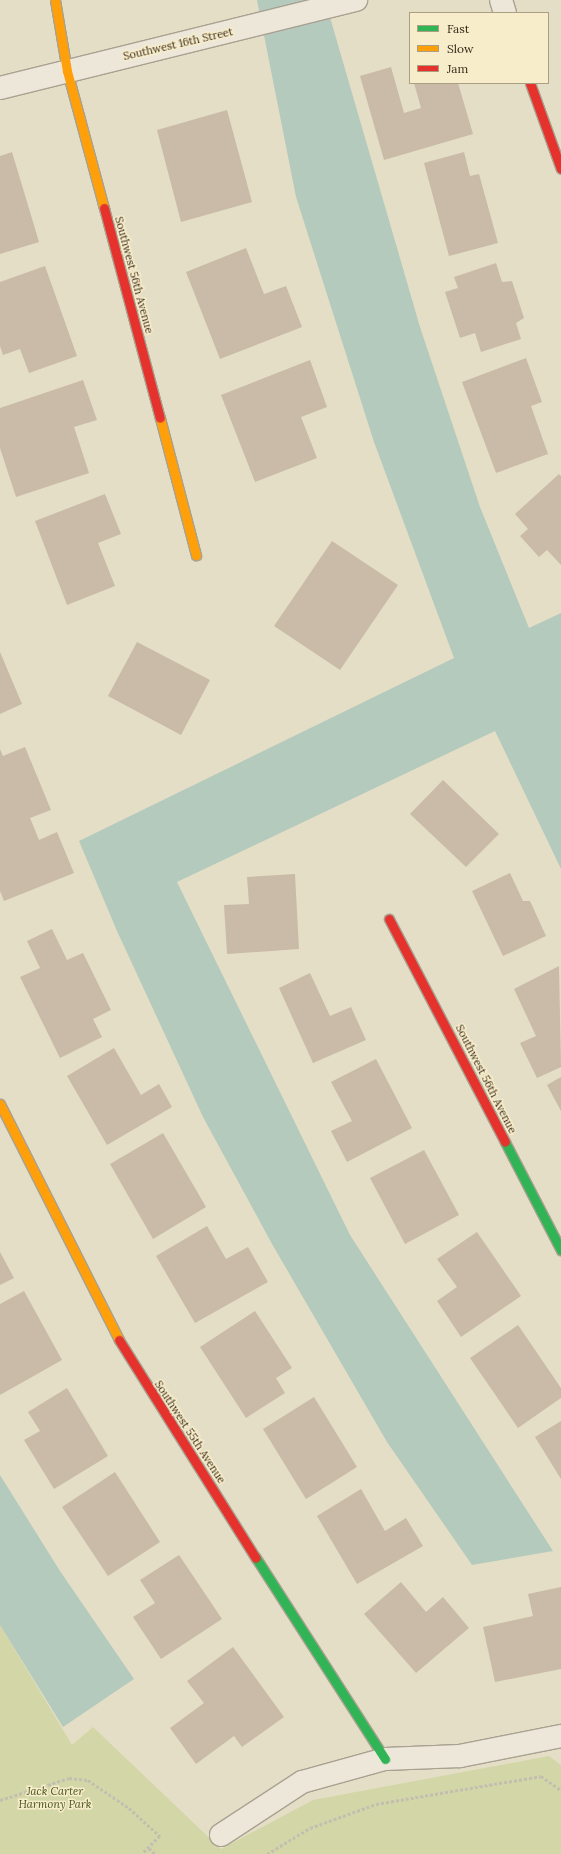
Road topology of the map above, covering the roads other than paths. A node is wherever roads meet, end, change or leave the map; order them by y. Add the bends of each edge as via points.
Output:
1 (55, 0) edge
2 (501, 0) edge
3 (348, 3) edge
4 (505, 12) edge
5 (66, 71) junction
6 (530, 84) edge
7 (0, 88) edge
8 (561, 169) edge
9 (196, 555) dead end
10 (389, 919) dead end
11 (0, 1104) edge
12 (561, 1250) edge
13 (561, 1736) edge
14 (385, 1759) junction
15 (221, 1835) dead end

1 - 5 street, Southwest 56th Avenue
2 - 4 street
3 - 5 street, Southwest 16th Street
5 - 7 street, Southwest 16th Street
5 - 9 street, Southwest 56th Avenue
6 - 8 street
10 - 12 street, Southwest 56th Avenue
11 - 14 street, Southwest 55th Avenue via 127,1356
13 - 14 street via 460,1756
14 - 15 street via 302,1782

